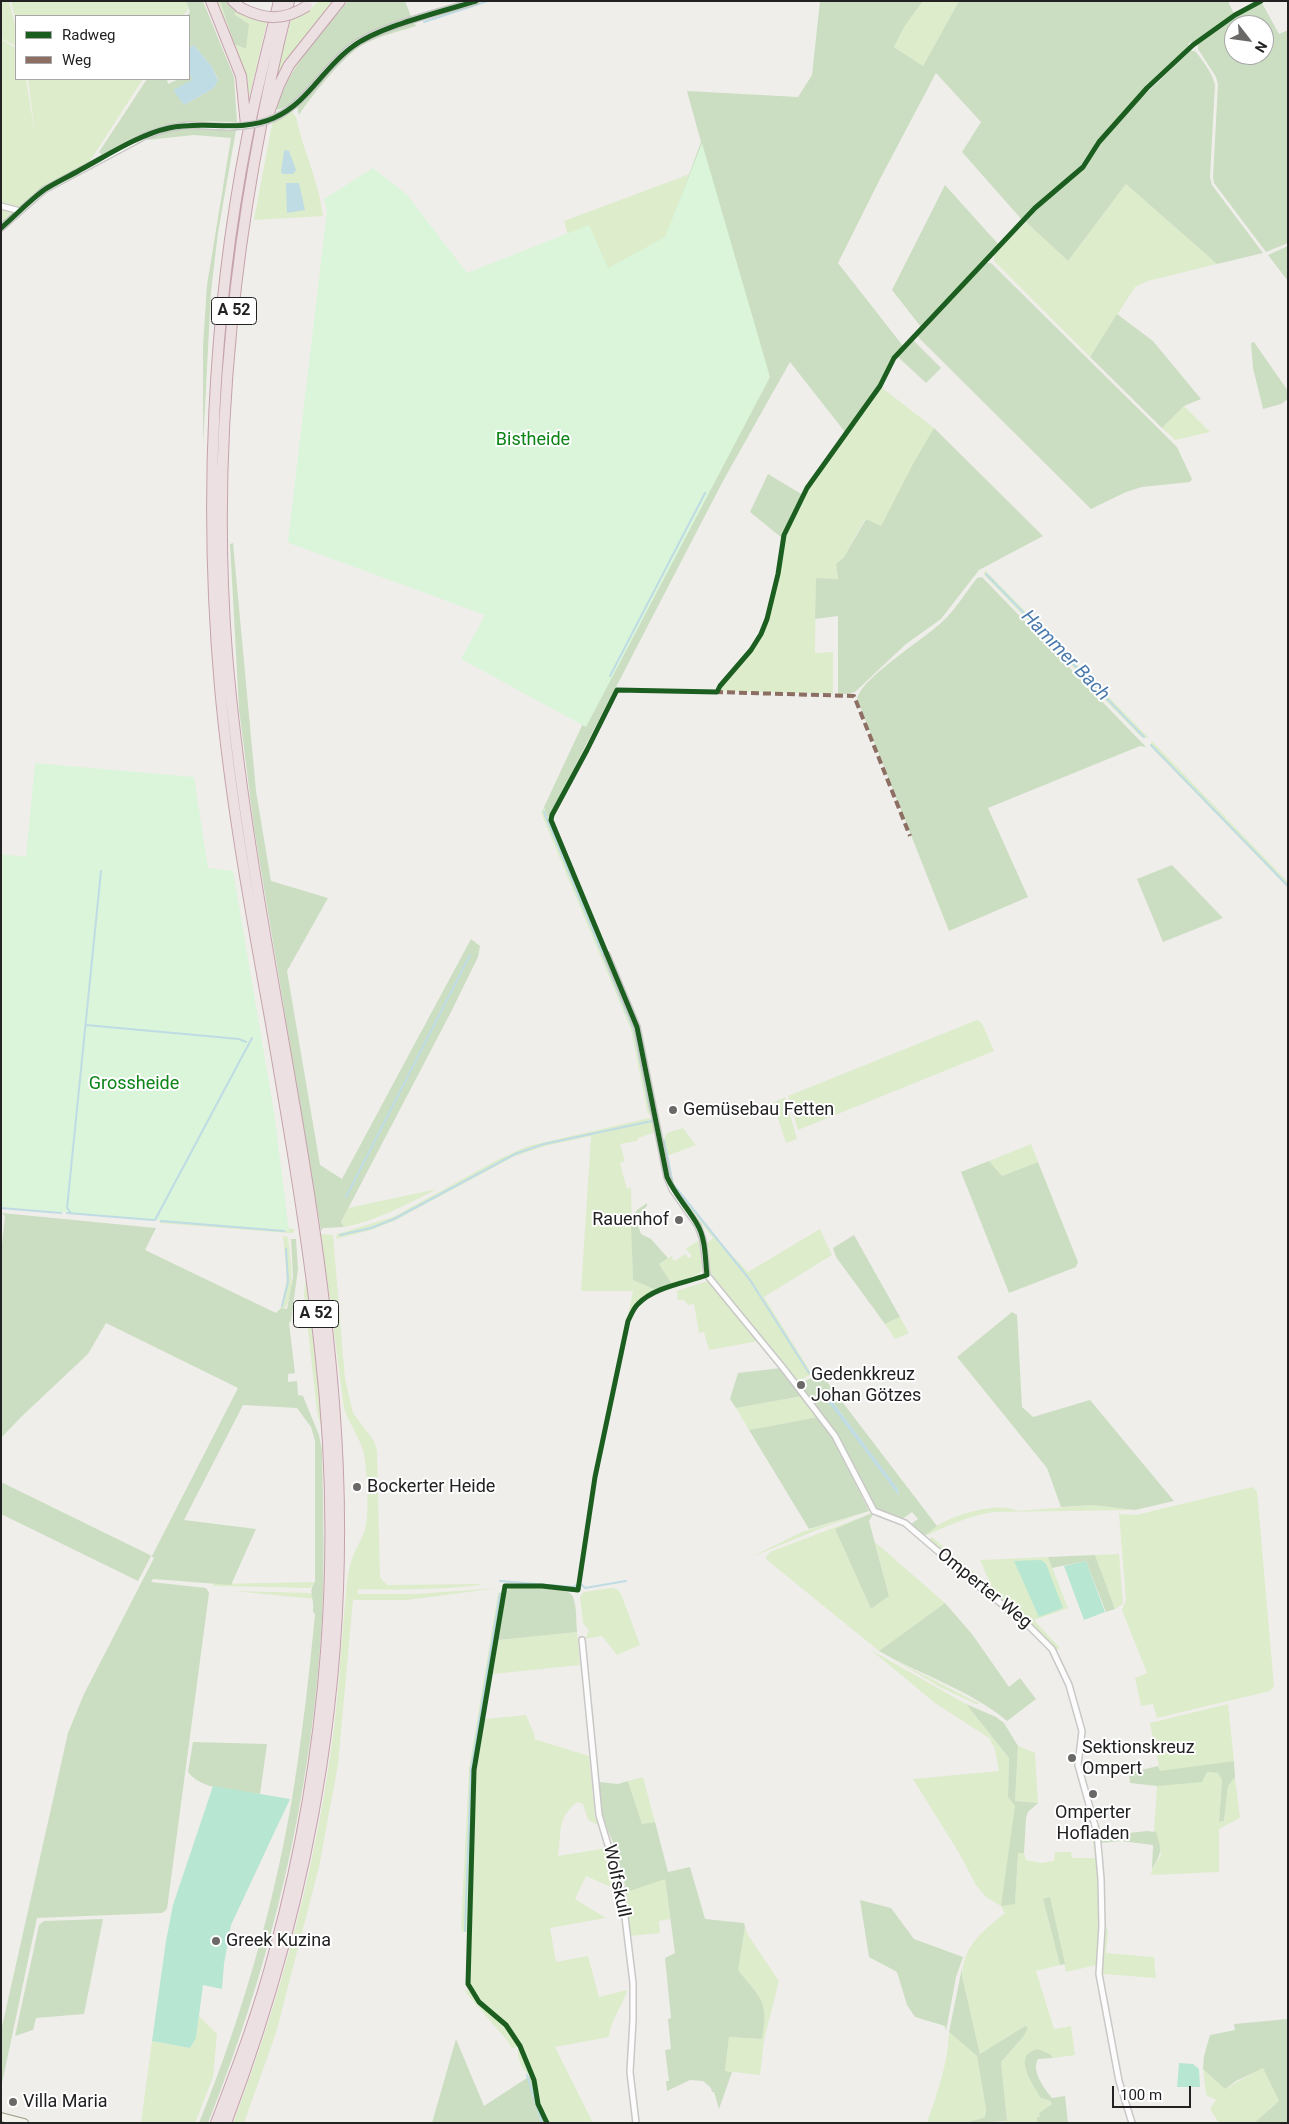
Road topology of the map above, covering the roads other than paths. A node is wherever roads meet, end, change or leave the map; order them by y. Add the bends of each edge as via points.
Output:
1 (211, 1) edge
2 (279, 1) edge
3 (290, 1) edge
4 (334, 1) edge
5 (340, 1) edge
6 (476, 1) edge
7 (237, 4) edge
8 (310, 4) edge
9 (319, 26) junction
10 (247, 136) junction
11 (255, 155) junction
12 (1, 206) edge
13 (20, 211) junction
14 (1, 228) edge
15 (607, 955) dead end
16 (582, 1640) dead end
17 (1, 2117) edge
18 (24, 2123) edge
19 (216, 2123) edge
20 (226, 2123) edge
21 (636, 2123) edge
22 (1132, 2123) edge

1 - 10 highway via 241,76
2 - 10 highway, A 52
3 - 11 highway, A 52 via 269,81
4 - 9 highway
5 - 9 highway
6 - 13 street, bridge via 363,40 343,54 293,107 280,115 248,126 188,125 145,136 44,190
7 - 8 highway, bridge via 254,14 276,18 289,16
9 - 11 highway via 289,65 279,85
10 - 19 highway, A 52 via 219,340 212,497 214,592 219,675 244,872 313,1290 328,1431 330,1530 324,1681 300,1843 274,1954 242,2055
11 - 20 highway, A 52 via 236,288 229,366 222,502 225,617 235,739 252,864 294,1106 329,1347 337,1440 339,1572 328,1722 308,1845 282,1958
12 - 13 street
13 - 14 street
15 - 22 street, Omperter Weg via 637,1027 667,1177 698,1226 707,1275 835,1436 874,1511 905,1523 1022,1619 1052,1649 1062,1668 1082,1731 1078,1766 1097,1833 1101,1880 1099,1974 1119,2081
16 - 21 street, Wolfskull via 599,1815 622,1892 628,1938 633,1992 630,2072
17 - 18 main road

